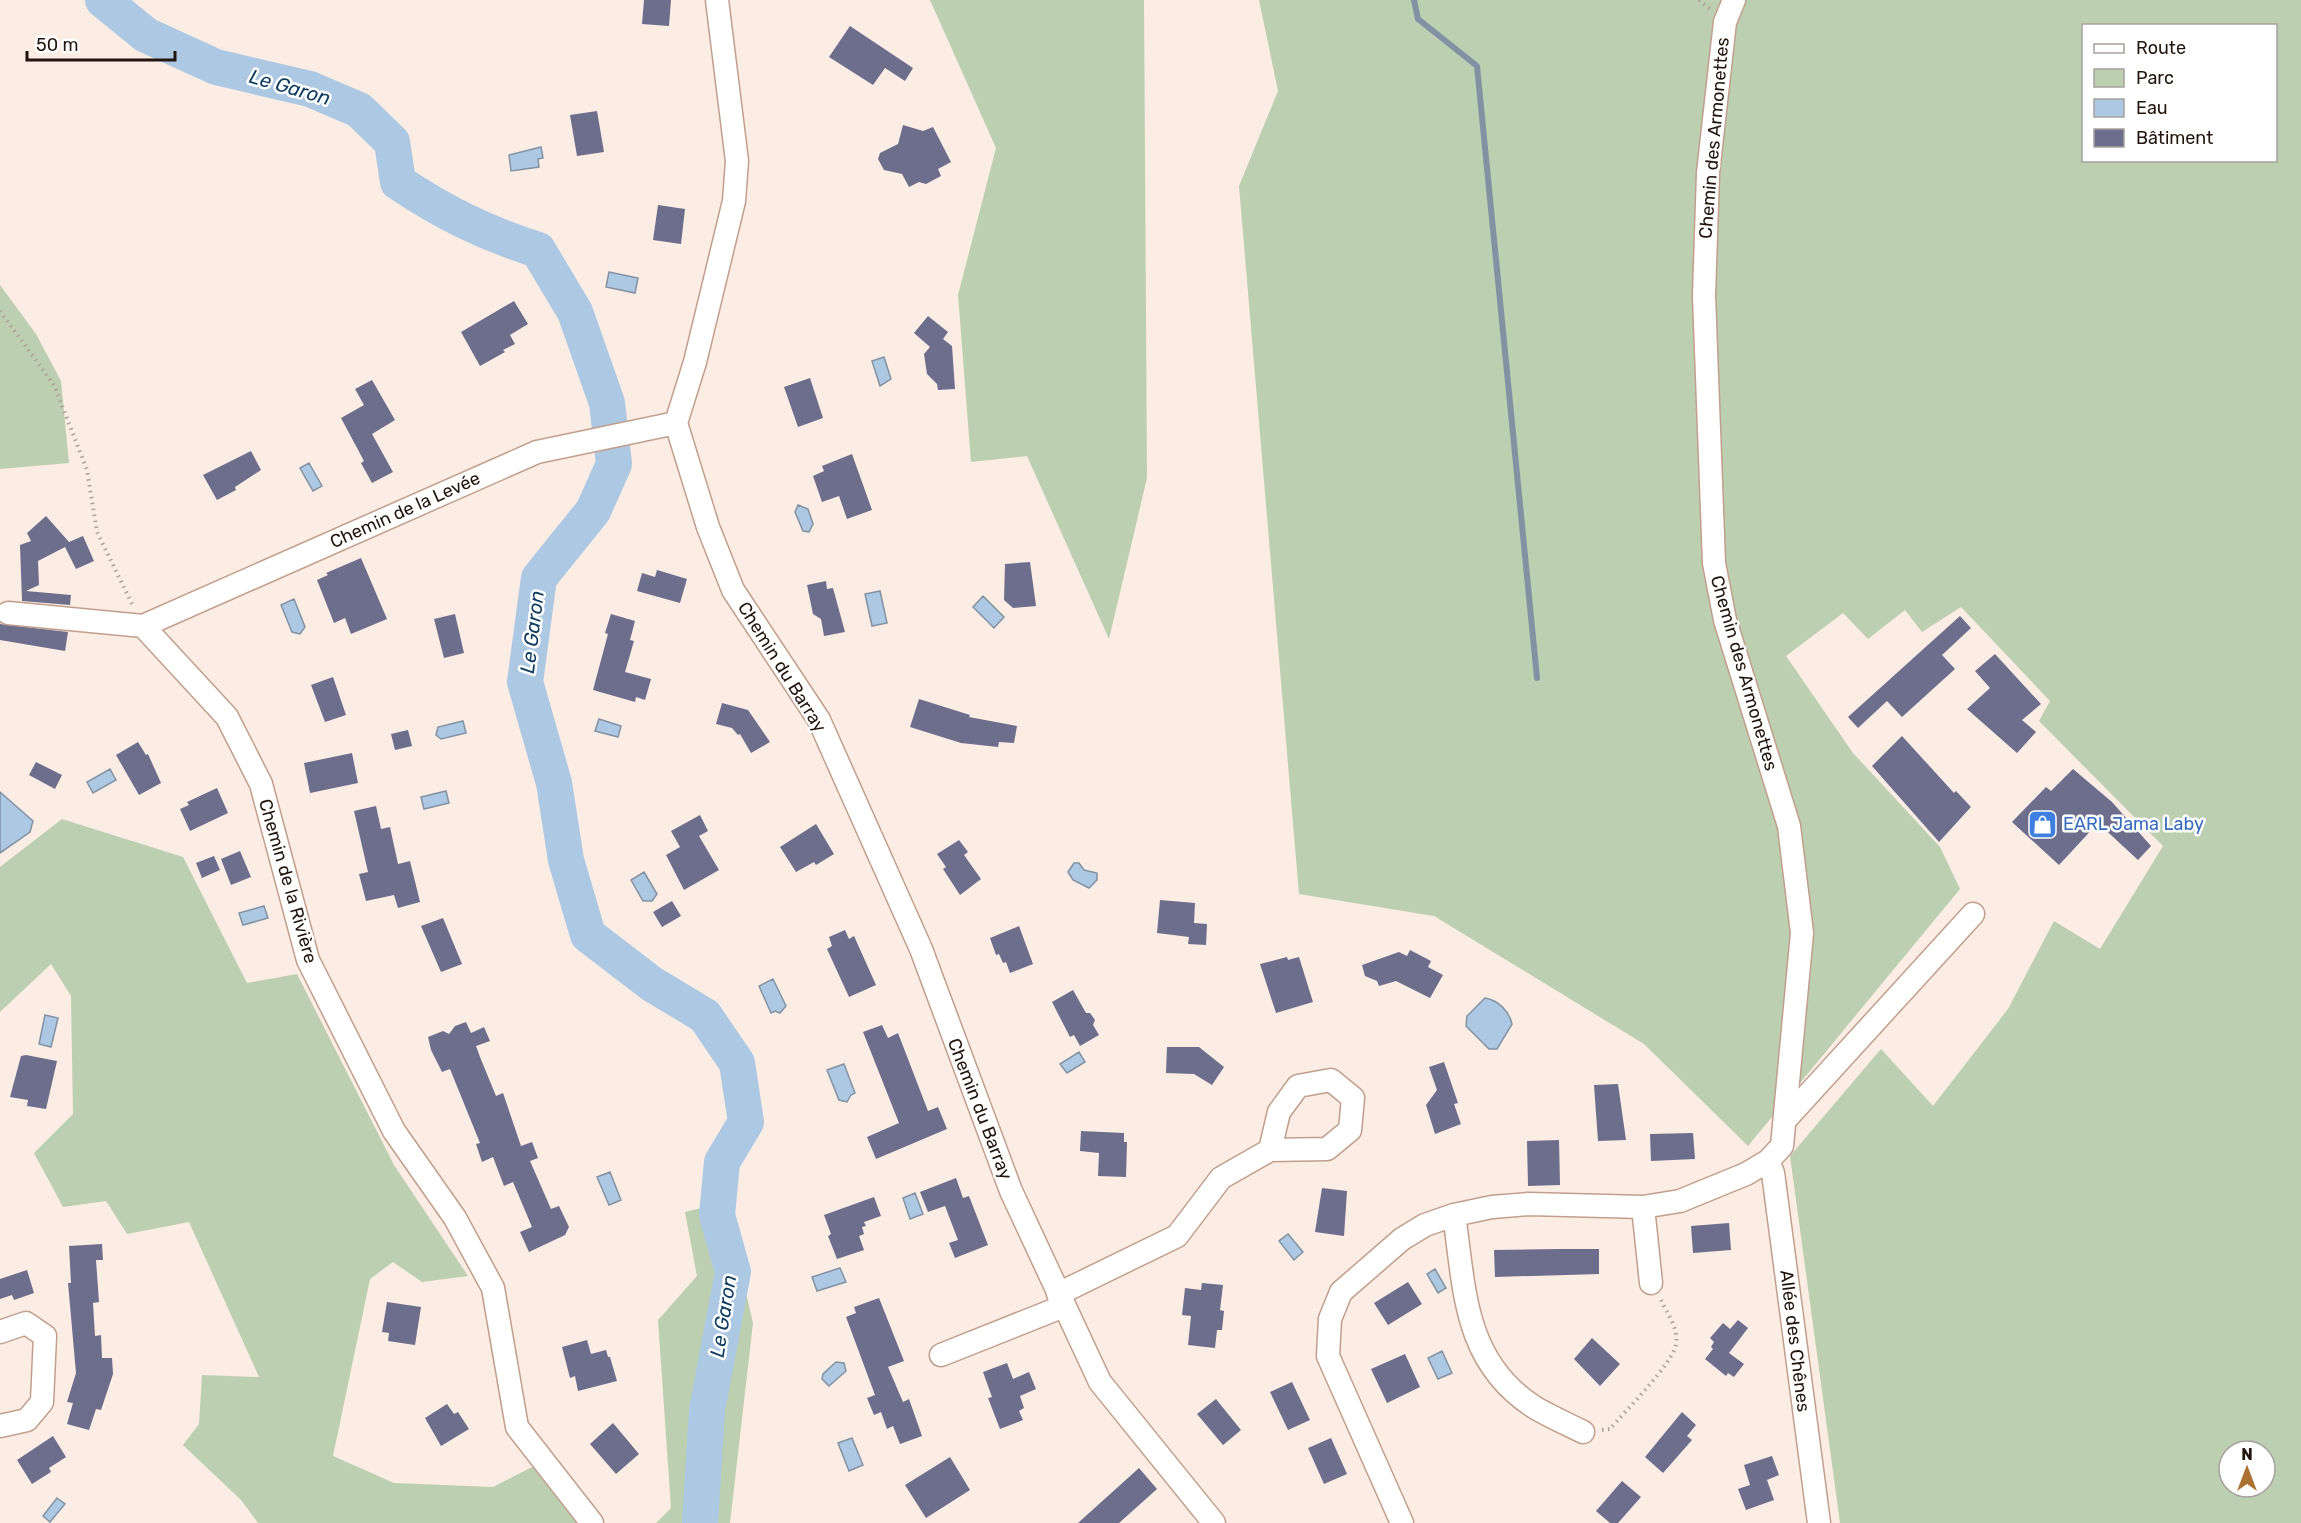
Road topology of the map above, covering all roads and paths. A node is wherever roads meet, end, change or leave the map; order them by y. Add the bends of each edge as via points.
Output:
1 (717, 0) edge
2 (1734, 0) edge
3 (0, 311) edge
4 (676, 423) junction
5 (8, 613) dead end
6 (143, 626) junction
7 (1973, 914) dead end
8 (1785, 1120) junction
9 (1269, 1150) dead end
10 (1768, 1161) junction
11 (1643, 1207) junction
12 (1454, 1215) junction
13 (1651, 1283) joint
14 (1061, 1300) junction
15 (0, 1332) edge
16 (941, 1355) dead end
17 (0, 1426) edge
18 (1583, 1432) joint
19 (1205, 1520) edge
20 (592, 1523) edge
21 (1402, 1523) edge
22 (1819, 1523) edge

1 - 4 street via 737,161 734,201
2 - 8 street, Chemin des Armonettes via 1725,22 1708,173 1704,296 1709,474 1718,586 1728,631 1789,826 1802,933
3 - 6 path via 54,385 87,470 97,532
4 - 6 street, Chemin de la Levée via 537,452
4 - 14 street, Chemin du Barray via 720,562 733,590 819,720 921,950 1011,1191
5 - 6 street
6 - 20 street, Chemin de la Rivière via 227,717 256,775 308,960 394,1131 455,1218 493,1288 517,1428
7 - 8 street
8 - 10 street, Chemin des Armonettes via 1782,1146
9 - 14 street via 1221,1178 1177,1236
10 - 11 street via 1680,1201
10 - 22 street, Allée des Chênes via 1773,1173
11 - 12 street via 1529,1204
11 - 13 street
12 - 18 street via 1466,1303 1474,1336 1491,1368 1533,1406
12 - 21 street via 1425,1225 1402,1239 1341,1292 1330,1319 1328,1356
13 - 18 path via 1674,1324 1676,1344 1666,1365 1610,1429
14 - 16 street
14 - 19 street, Chemin du Barray via 1100,1382
15 - 17 street via 27,1323 45,1336 42,1402 27,1420

